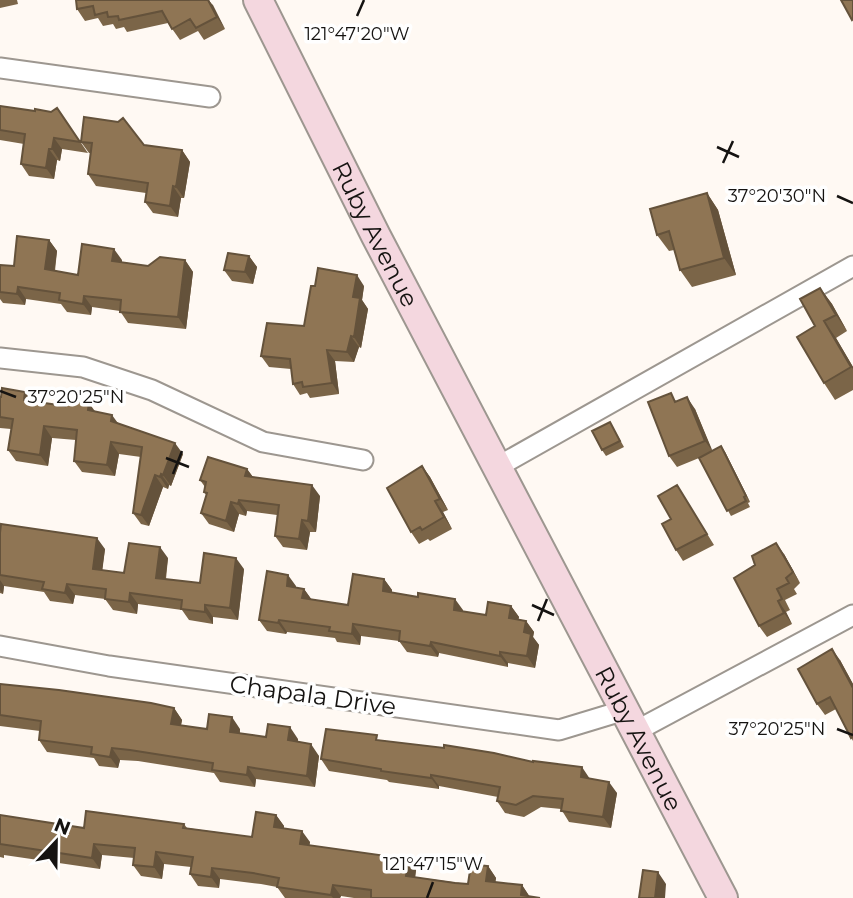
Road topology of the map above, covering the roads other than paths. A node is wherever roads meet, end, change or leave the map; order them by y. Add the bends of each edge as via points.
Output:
1 (258, 0) edge
2 (0, 68) edge
3 (210, 97) dead end
4 (853, 266) edge
5 (0, 358) edge
6 (363, 460) dead end
7 (497, 467) junction
8 (853, 615) edge
9 (0, 646) edge
10 (630, 720) junction
11 (723, 898) edge

1 - 7 street, Ruby Avenue
2 - 3 street
4 - 7 street
5 - 6 street via 83,367 152,390 262,442
7 - 10 street, Ruby Avenue
8 - 10 street, Chapala Drive
9 - 10 street, Chapala Drive via 109,666 559,730
10 - 11 street, Ruby Avenue

